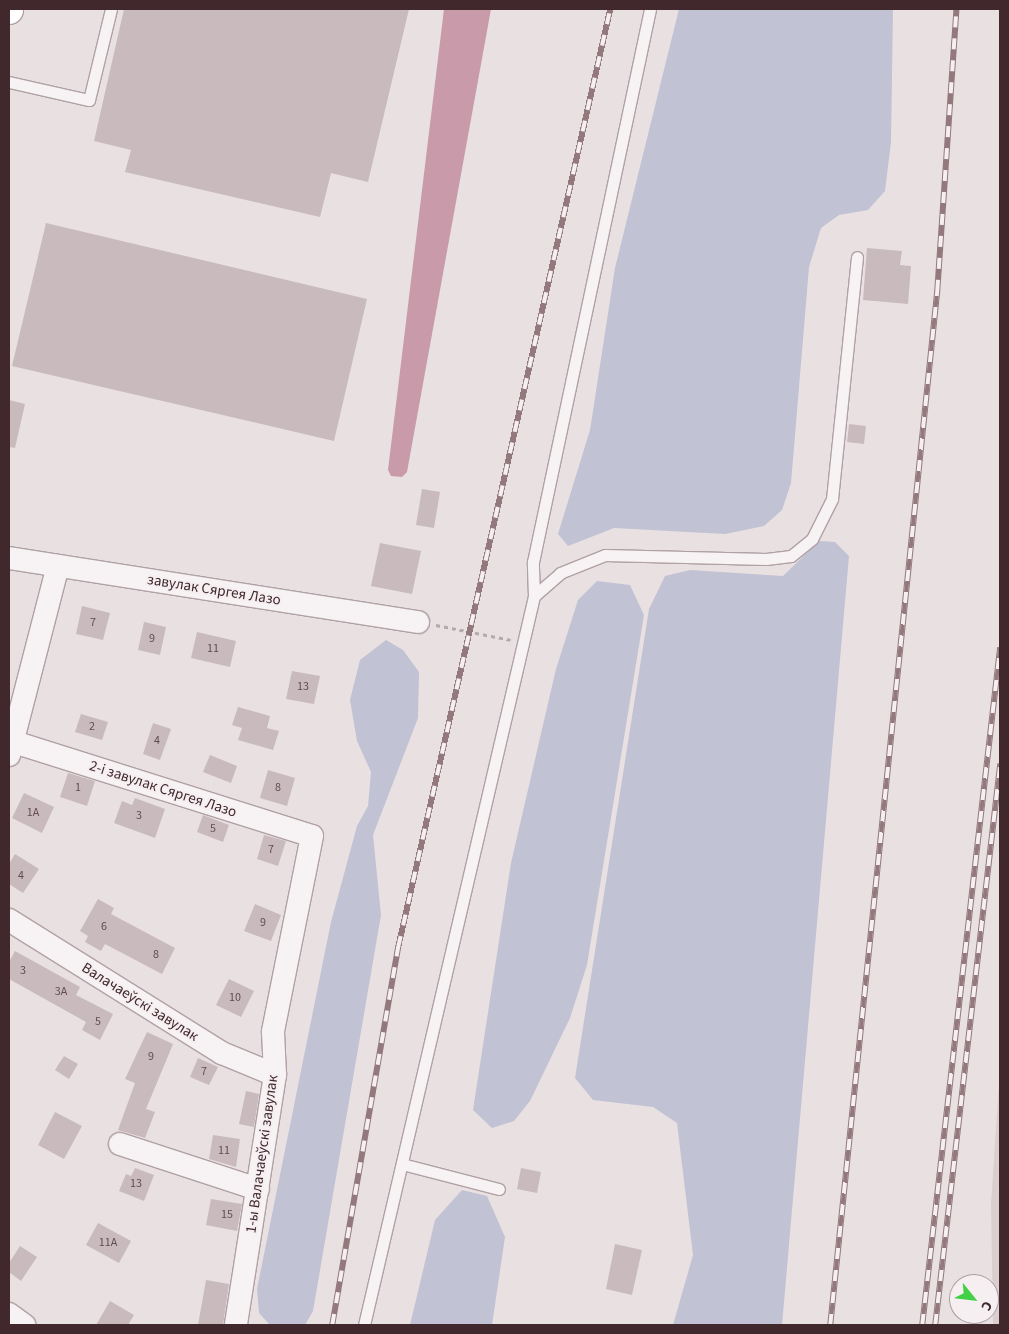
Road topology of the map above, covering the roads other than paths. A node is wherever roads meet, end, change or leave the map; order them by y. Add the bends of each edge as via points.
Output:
1 (111, 9) edge
2 (650, 9) edge
3 (9, 82) edge
4 (857, 257) dead end
5 (9, 558) edge
6 (58, 566) junction
7 (534, 596) junction
8 (418, 622) road end
9 (11, 749) edge
10 (312, 836) joint
11 (9, 920) edge
12 (275, 1075) junction
13 (120, 1144) dead end
14 (402, 1164) junction
15 (258, 1189) junction
16 (499, 1189) dead end
17 (9, 1314) edge
18 (24, 1325) edge
19 (236, 1325) edge
20 (364, 1325) edge

1 - 3 lane via 89,100
2 - 7 lane via 534,562
4 - 7 lane via 832,499 812,539 792,556 766,559 605,555 560,573
5 - 6 street, завулак Сяргея Лазо
6 - 8 street, завулак Сяргея Лазо
6 - 9 street
7 - 14 lane via 519,643
9 - 10 street, 2-і завулак Сяргея Лазо
10 - 12 street, 1-ы Валачаеўскі завулак via 273,1032
11 - 12 street, Валачаеўскі завулак via 222,1053
12 - 15 street, 1-ы Валачаеўскі завулак
13 - 15 street
14 - 16 lane
14 - 20 lane
15 - 19 street, 1-ы Валачаеўскі завулак
17 - 18 street

